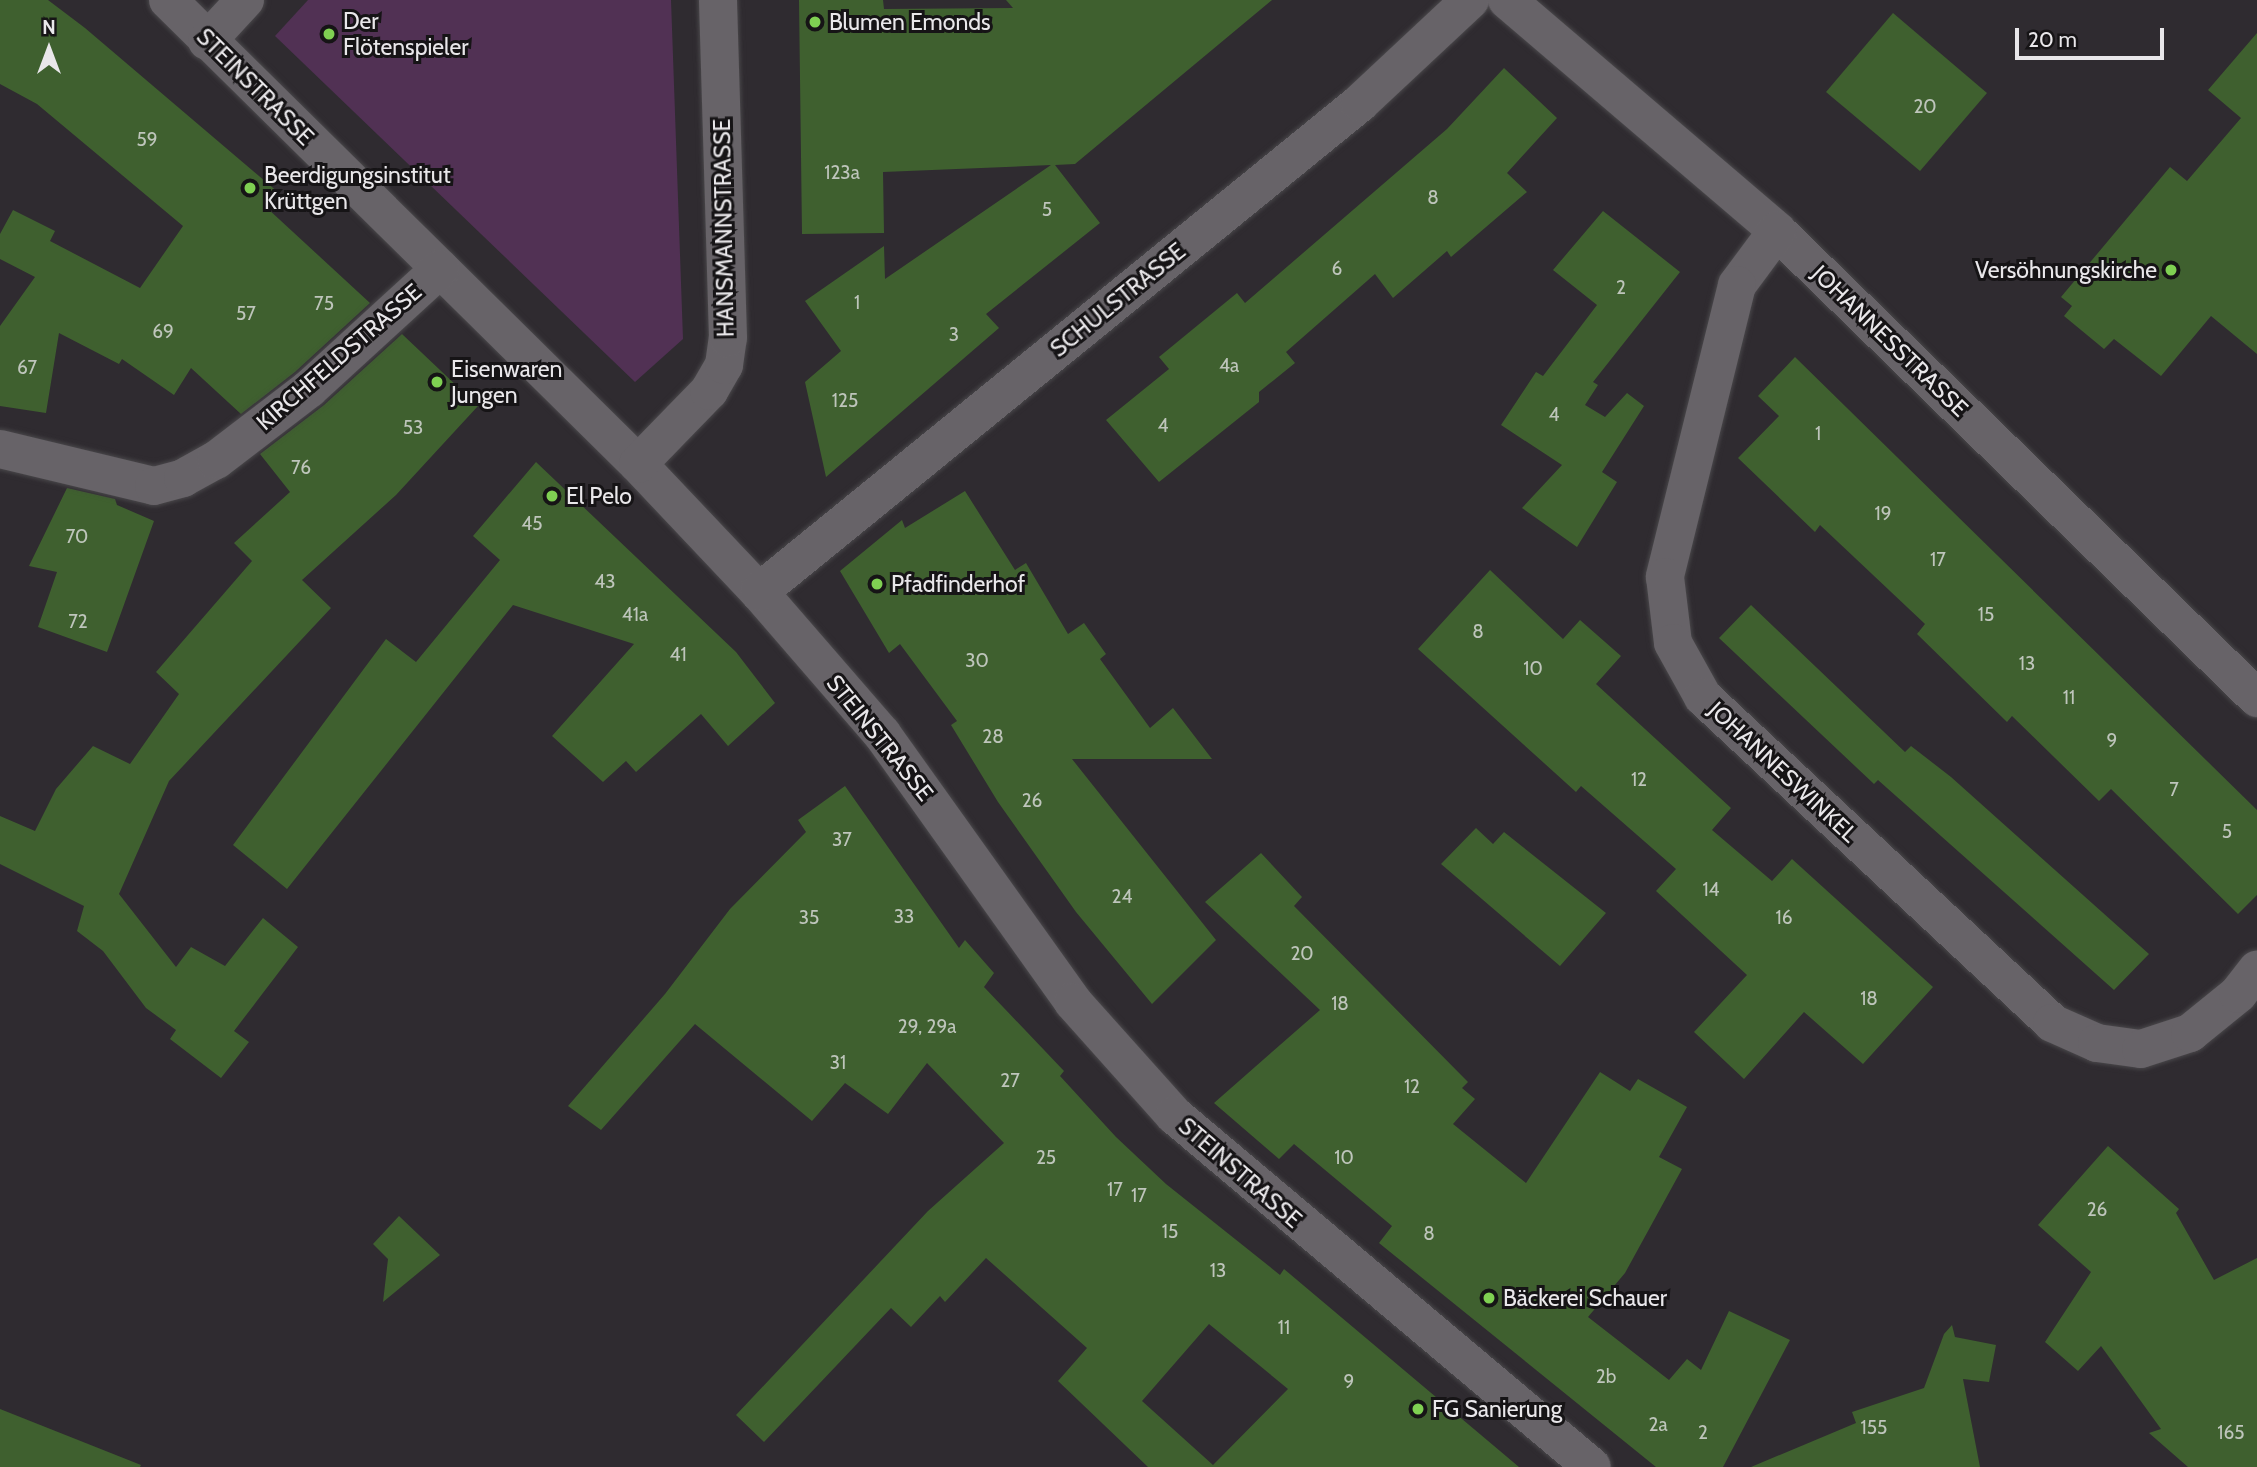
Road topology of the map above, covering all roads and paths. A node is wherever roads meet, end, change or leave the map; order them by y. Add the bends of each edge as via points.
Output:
1 (168, 0) edge
2 (245, 0) edge
3 (718, 0) edge
4 (1470, 0) edge
5 (1507, 0) edge
6 (207, 41) junction
7 (1777, 231) junction
8 (440, 268) junction
9 (0, 449) edge
10 (638, 464) junction
11 (759, 592) junction
12 (2257, 698) edge
13 (2257, 970) edge
14 (1592, 1467) edge

1 - 6 street, STEINSTRASSE
2 - 6 street
3 - 10 street, HANSMANNSTRASSE via 728,338 724,365 709,391
4 - 11 street, SCHULSTRASSE via 1360,103
5 - 7 street, JOHANNESSTRASSE
6 - 8 street, STEINSTRASSE
7 - 12 street, JOHANNESSTRASSE
7 - 13 street, JOHANNESWINKEL via 1737,285 1665,577 1673,643 1703,697 2052,1023 2098,1043 2141,1049 2190,1033 2238,994
8 - 9 street, KIRCHFELDSTRASSE via 309,389 216,460 183,478 154,486
8 - 10 street, STEINSTRASSE
10 - 11 street, STEINSTRASSE
11 - 14 street, STEINSTRASSE via 882,734 1073,1002 1174,1115

